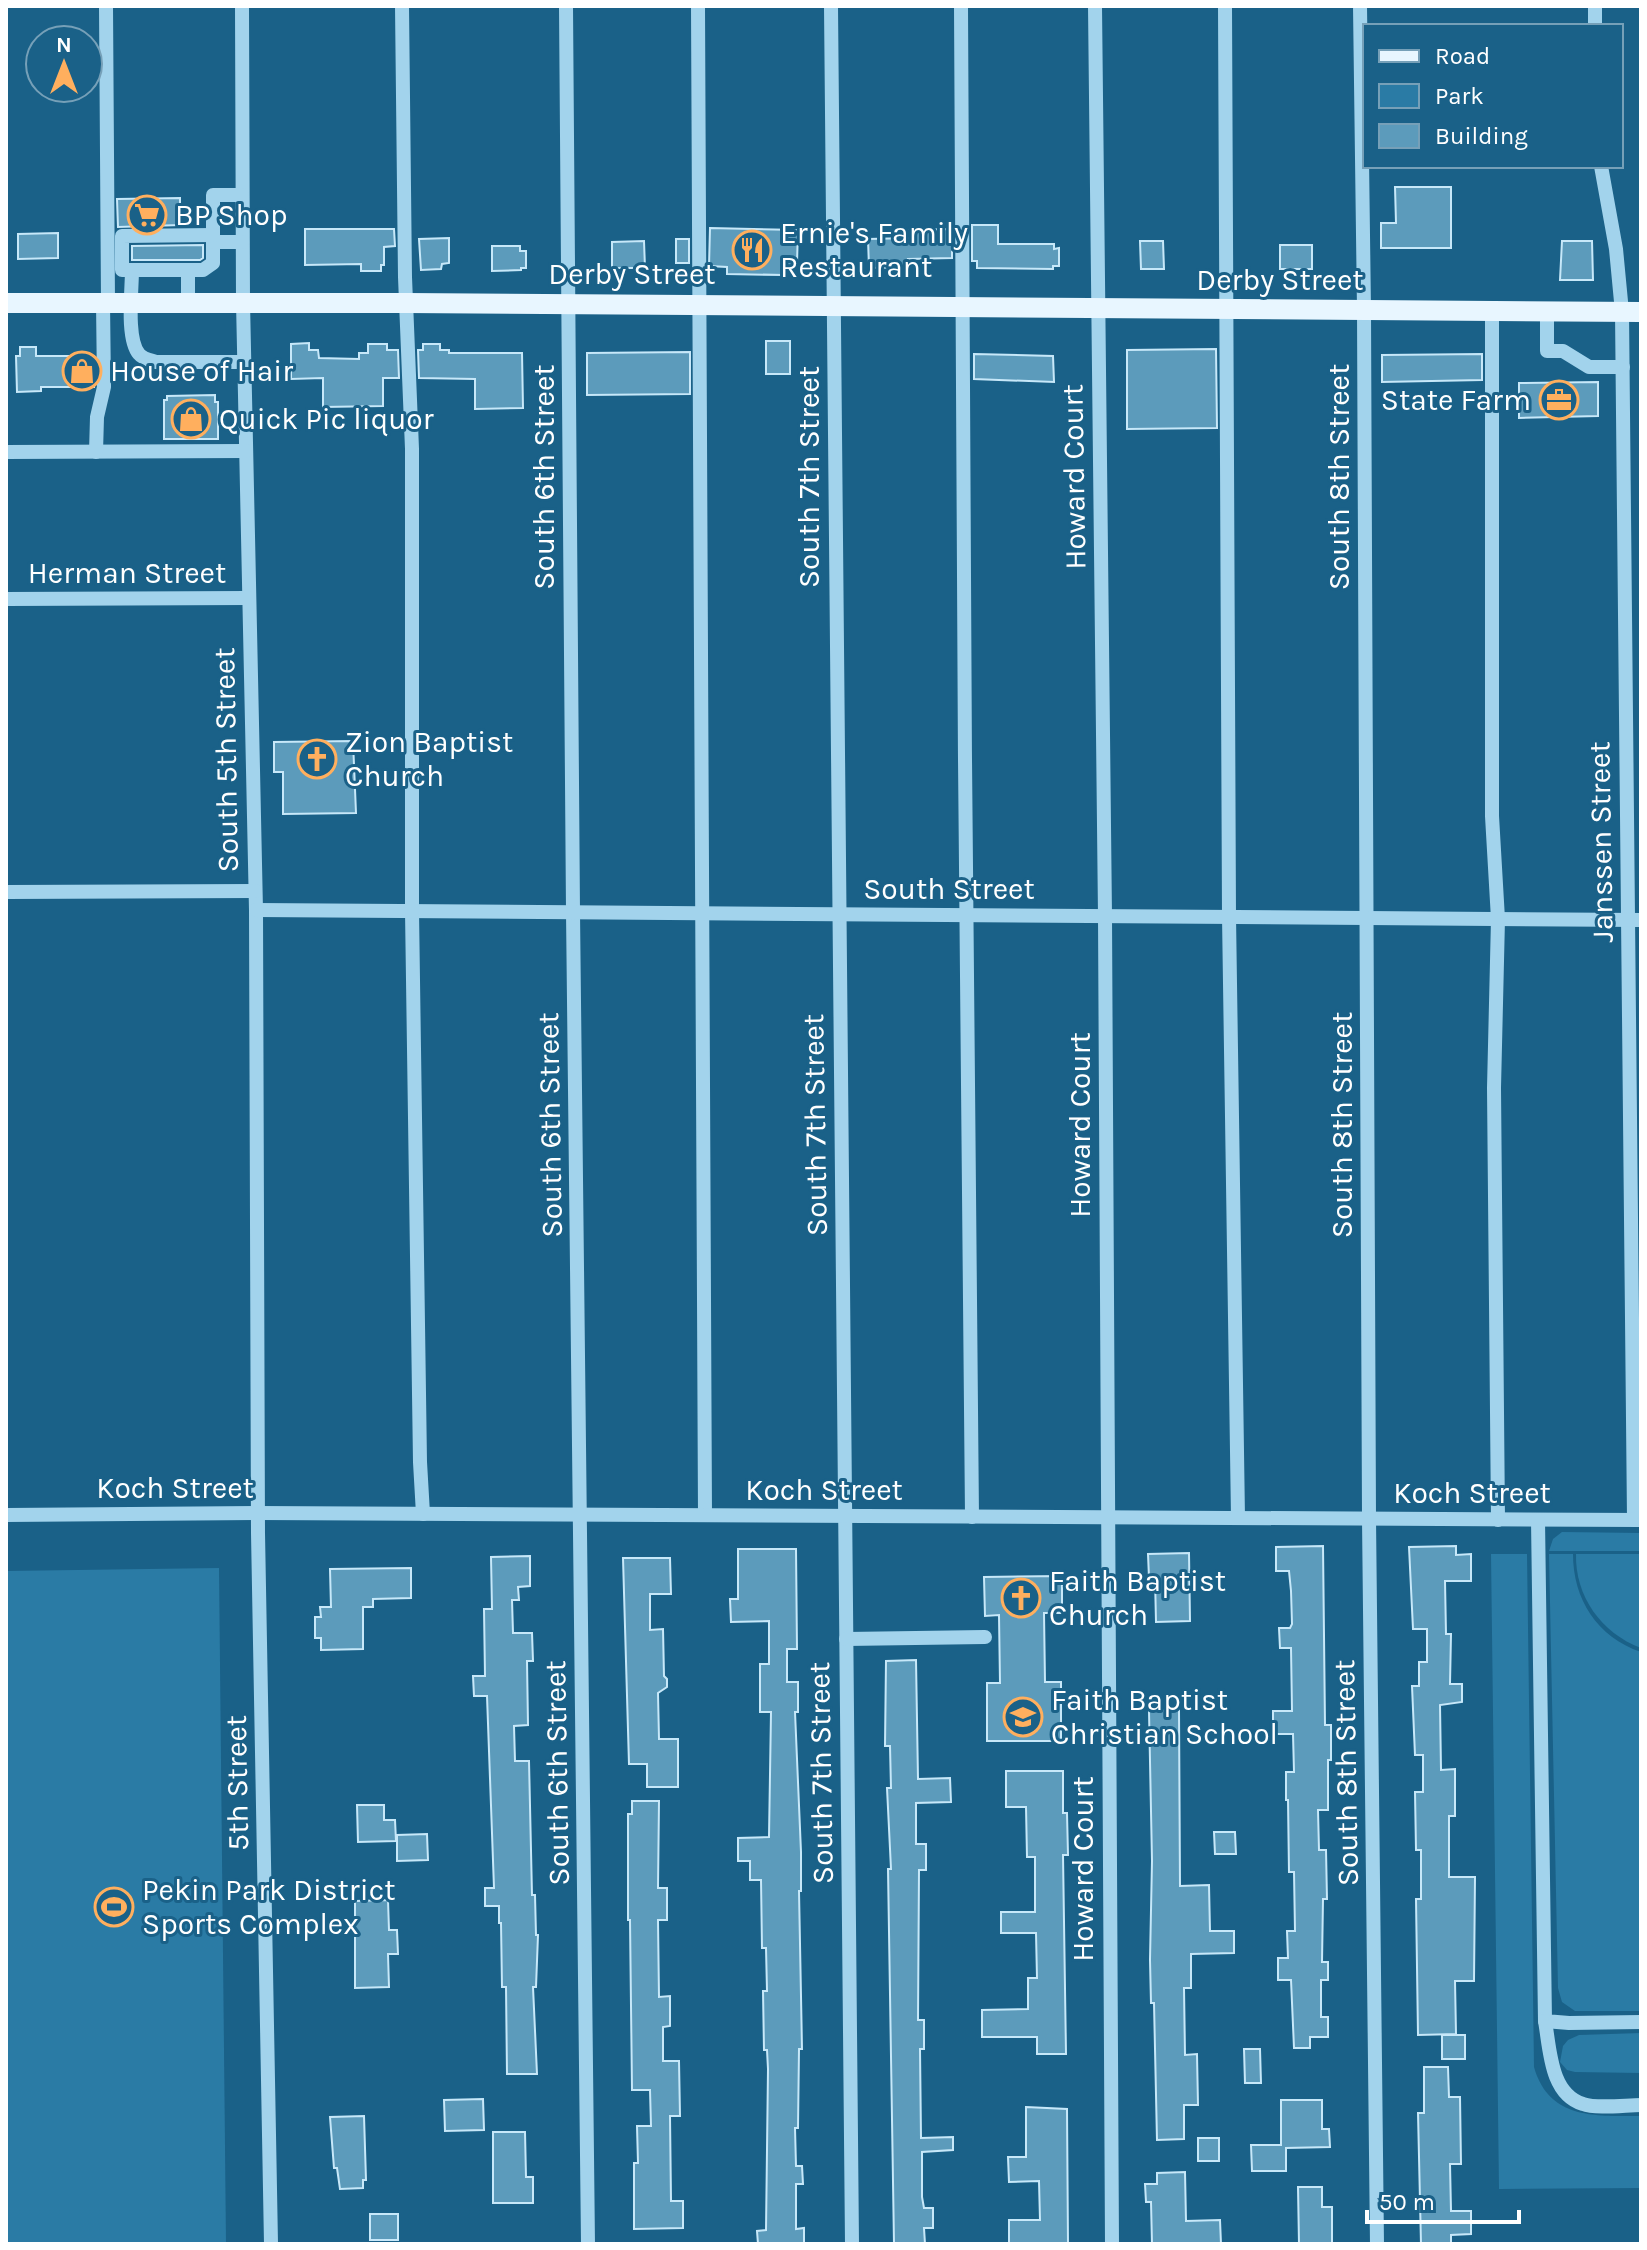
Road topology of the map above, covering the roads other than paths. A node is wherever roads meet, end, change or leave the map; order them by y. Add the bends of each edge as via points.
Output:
1 (106, 6) edge
2 (242, 6) edge
3 (402, 6) edge
4 (566, 6) edge
5 (698, 6) edge
6 (831, 6) edge
7 (961, 6) edge
8 (1095, 6) edge
9 (1225, 6) edge
10 (1360, 6) edge
11 (1601, 168) edge
12 (242, 195) junction
13 (213, 238) junction
14 (242, 242) junction
15 (132, 270) junction
16 (188, 270) junction
17 (106, 302) junction
18 (132, 302) junction
19 (188, 302) junction
20 (243, 302) junction
21 (6, 303) edge
22 (406, 303) junction
23 (569, 304) junction
24 (700, 305) junction
25 (834, 306) junction
26 (963, 308) junction
27 (1098, 310) junction
28 (1226, 310) junction
29 (1364, 310) junction
30 (1492, 311) junction
31 (1547, 311) junction
32 (1632, 312) edge
33 (244, 362) junction
34 (1623, 367) junction
35 (246, 451) junction
36 (6, 452) edge
37 (96, 452) junction
38 (248, 598) junction
39 (6, 599) edge
40 (255, 891) junction
41 (6, 892) edge
42 (256, 910) junction
43 (412, 911) junction
44 (573, 912) junction
45 (701, 913) junction
46 (839, 914) junction
47 (964, 915) junction
48 (1105, 916) junction
49 (1229, 916) junction
50 (1367, 917) junction
51 (1498, 919) junction
52 (1634, 920) edge
53 (258, 1513) junction
54 (423, 1514) junction
55 (6, 1515) edge
56 (580, 1515) junction
57 (705, 1515) junction
58 (844, 1516) junction
59 (972, 1517) junction
60 (1107, 1518) junction
61 (1238, 1518) junction
62 (1369, 1519) junction
63 (1498, 1520) junction
64 (1538, 1520) junction
65 (1638, 1520) edge
66 (985, 1637) dead end
67 (846, 1639) junction
68 (1545, 2021) junction
69 (1641, 2022) edge
70 (1641, 2105) edge
71 (271, 2244) edge
72 (588, 2244) edge
73 (852, 2244) edge
74 (1112, 2244) edge
75 (1377, 2244) edge

1 - 17 street
2 - 12 street, South 5th Street
3 - 22 street
4 - 23 street, South 6th Street
5 - 24 street
6 - 25 street, South 7th Street
7 - 26 street
8 - 27 street, Howard Court
9 - 28 street
10 - 29 street, South 8th Street
11 - 32 street, Janssen Street
12 - 13 street via 213,195
12 - 14 street, South 5th Street
13 - 14 street
13 - 15 street via 122,236 122,270
13 - 16 street via 213,263 203,270
14 - 20 street, South 5th Street
15 - 16 street
15 - 18 street
16 - 19 street
17 - 18 main road, Derby Street
17 - 21 main road, Derby Street
17 - 37 street
18 - 19 main road, Derby Street
18 - 33 street via 134,345 147,359
19 - 20 main road, Derby Street
20 - 22 main road, Derby Street
20 - 33 street, South 5th Street
22 - 23 main road, Derby Street
22 - 43 street via 412,449
23 - 24 main road, Derby Street
23 - 44 street, South 6th Street
24 - 25 main road, Derby Street
24 - 45 street
25 - 26 main road, Derby Street
25 - 46 street, South 7th Street
26 - 27 main road, Derby Street
26 - 47 street
27 - 28 main road, Derby Street
27 - 48 street, Howard Court
28 - 29 main road, Derby Street
28 - 49 street
29 - 30 main road, Derby Street
29 - 50 street, South 8th Street
30 - 31 main road, Derby Street
30 - 51 street via 1492,789
31 - 32 main road, Derby Street
31 - 34 street via 1547,351 1563,351 1589,367
32 - 34 street, Janssen Street
33 - 35 street, South 5th Street
34 - 52 street, Janssen Street
35 - 37 street
35 - 38 street, South 5th Street
36 - 37 street
38 - 39 street, Herman Street
38 - 40 street, South 5th Street
40 - 41 street
40 - 42 street, South 5th Street
42 - 43 street, South Street
42 - 53 street, South 5th Street
43 - 44 street, South Street
43 - 54 street
44 - 45 street, South Street
44 - 56 street, South 6th Street
45 - 46 street, South Street
45 - 57 street
46 - 47 street, South Street
46 - 58 street, South 7th Street
47 - 48 street, South Street
47 - 59 street
48 - 49 street, South Street
48 - 60 street, Howard Court
49 - 50 street, South Street
49 - 61 street
50 - 51 street, South Street
50 - 62 street, South 8th Street
51 - 52 street, South Street
51 - 63 street
52 - 65 street, Janssen Street
53 - 54 street, Koch Street
53 - 55 street, Koch Street
53 - 71 street, 5th Street
54 - 56 street, Koch Street
56 - 57 street, Koch Street
56 - 72 street, South 6th Street
57 - 58 street, Koch Street
58 - 59 street, Koch Street
58 - 67 street, South 7th Street
59 - 60 street, Koch Street
60 - 61 street, Koch Street
60 - 74 street, Howard Court
61 - 62 street, Koch Street
62 - 63 street, Koch Street
62 - 75 street, South 8th Street
63 - 64 street, Koch Street
64 - 65 street, Koch Street
64 - 68 street
66 - 67 street
67 - 73 street, South 7th Street
68 - 69 street
68 - 70 street via 1555,2077 1565,2092 1583,2104

